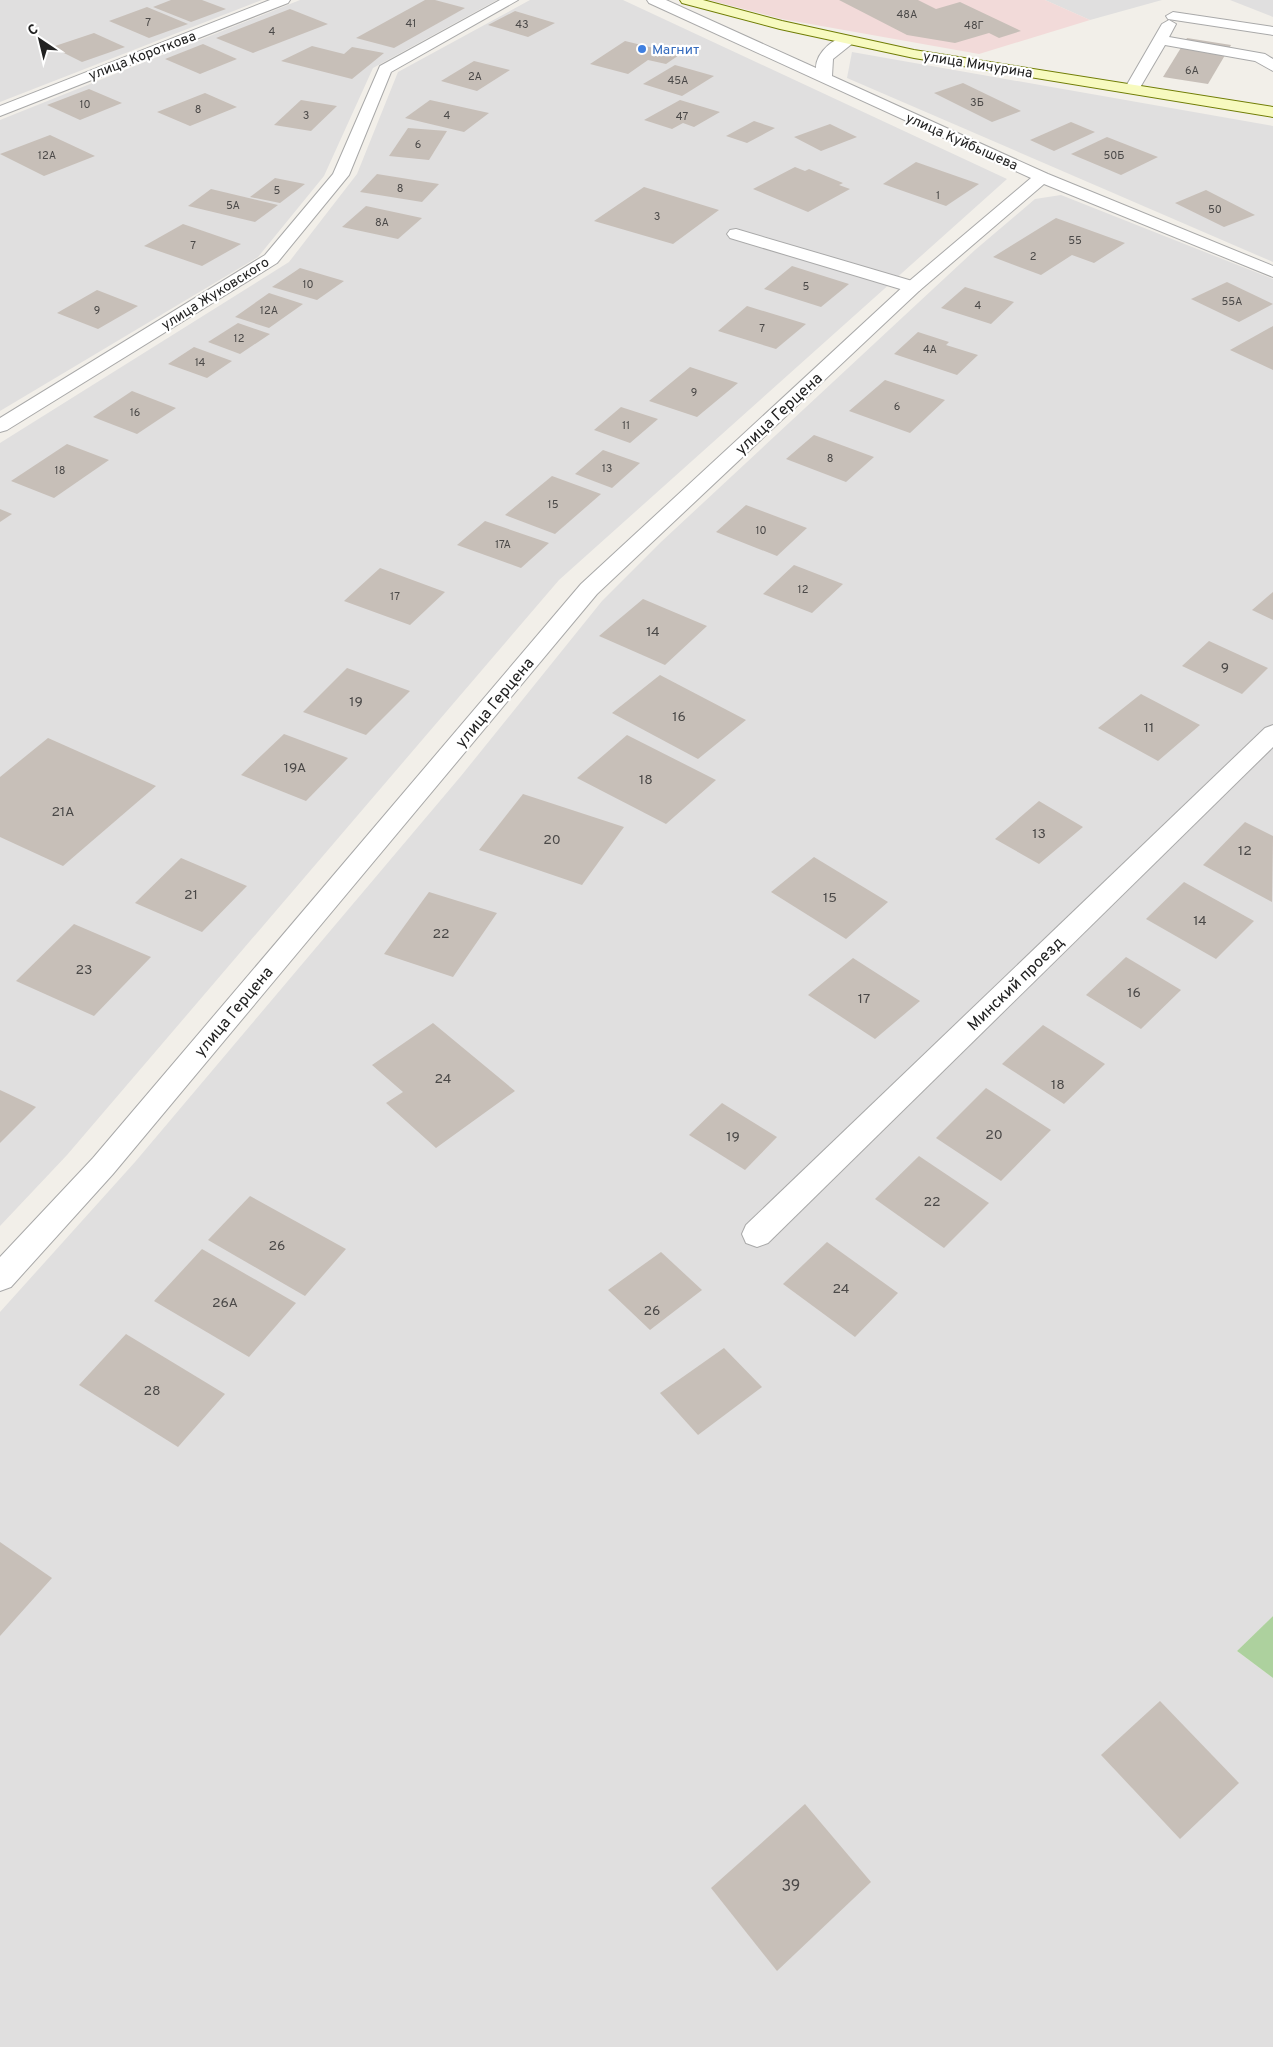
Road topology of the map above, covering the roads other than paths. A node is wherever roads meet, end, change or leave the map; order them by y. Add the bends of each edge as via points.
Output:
1 (283, 0) edge
2 (511, 0) edge
3 (654, 0) edge
4 (687, 0) edge
5 (1175, 0) edge
6 (1173, 16) junction
7 (1273, 31) edge
8 (848, 40) junction
9 (1161, 40) junction
10 (1273, 66) edge
11 (825, 79) junction
12 (1133, 88) junction
13 (0, 111) edge
14 (1273, 112) edge
15 (1042, 177) junction
16 (736, 234) dead end
17 (1273, 272) edge
18 (914, 287) junction
19 (0, 426) edge
20 (1273, 733) edge
21 (757, 1234) dead end
22 (0, 1278) edge

1 - 13 street, улица Короткова
2 - 19 street, улица Жуковского via 385,69 341,175 271,260
3 - 11 street, улица Куйбышева
4 - 8 street, улица Мичурина
5 - 6 street
6 - 7 street
6 - 9 street
8 - 11 street via 827,54 822,64
8 - 12 street, улица Мичурина via 914,54
9 - 10 street via 1260,57
9 - 12 street
11 - 15 street, улица Куйбышева
12 - 14 street, улица Мичурина
15 - 17 street, улица Куйбышева
15 - 18 street, улица Герцена
16 - 18 street
18 - 22 street, улица Герцена via 590,589 103,1166
20 - 21 street, Минский проезд

